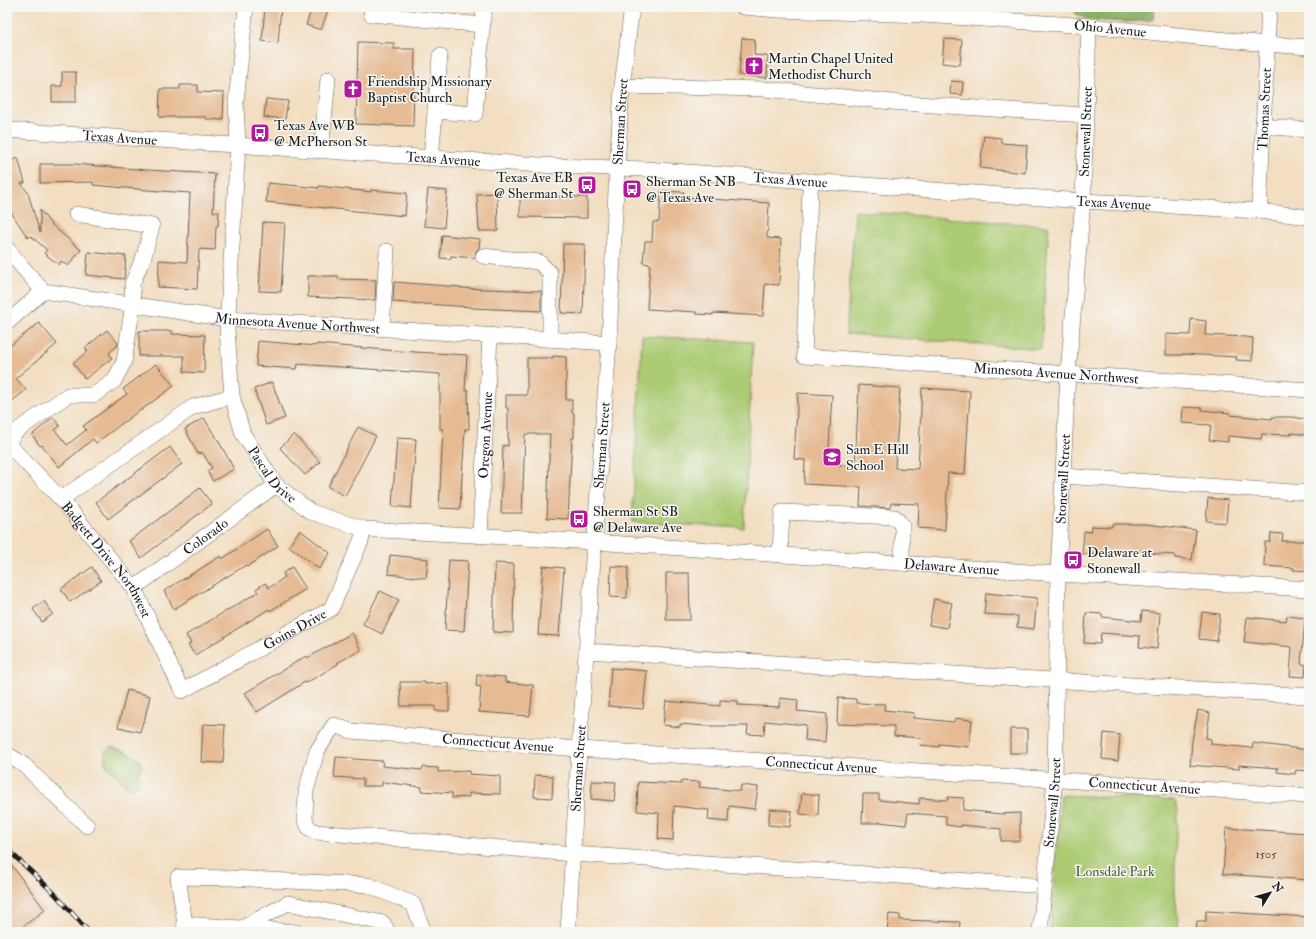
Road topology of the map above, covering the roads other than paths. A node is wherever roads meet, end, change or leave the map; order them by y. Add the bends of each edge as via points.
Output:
1 (246, 7) edge
2 (484, 7) edge
3 (632, 7) edge
4 (743, 7) edge
5 (1269, 7) edge
6 (924, 11) edge
7 (371, 14) dead end
8 (482, 25) junction
9 (1089, 26) junction
10 (1266, 44) junction
11 (1309, 47) edge
12 (440, 56) dead end
13 (328, 79) dead end
14 (622, 86) junction
15 (435, 111) junction
16 (1085, 115) junction
17 (1263, 126) junction
18 (7, 130) edge
19 (1309, 130) edge
20 (238, 145) junction
21 (321, 151) junction
22 (431, 158) junction
23 (617, 168) junction
24 (812, 181) junction
25 (1082, 201) junction
26 (1259, 211) junction
27 (76, 214) dead end
28 (1309, 216) edge
29 (7, 249) edge
30 (387, 251) dead end
31 (483, 256) dead end
32 (43, 291) junction
33 (133, 304) junction
34 (228, 319) junction
35 (7, 323) edge
36 (382, 328) junction
37 (490, 335) junction
38 (550, 339) junction
39 (609, 343) junction
40 (1068, 373) junction
41 (1309, 390) edge
42 (232, 396) junction
43 (7, 444) edge
44 (1063, 476) junction
45 (276, 485) junction
46 (1309, 493) edge
47 (60, 499) junction
48 (364, 530) junction
49 (480, 536) junction
50 (594, 542) junction
51 (780, 555) junction
52 (902, 563) junction
53 (1058, 574) junction
54 (134, 588) junction
55 (1309, 589) edge
56 (586, 651) junction
57 (1056, 681) junction
58 (182, 691) joint
59 (1309, 696) edge
60 (579, 749) junction
61 (7, 754) edge
62 (1055, 780) junction
63 (1309, 796) edge
64 (87, 826) dead end
65 (573, 854) junction
66 (1030, 885) dead end
67 (184, 928) edge
68 (242, 928) junction
69 (296, 932) edge
70 (388, 932) edge
71 (424, 932) edge
72 (568, 932) edge
73 (1040, 932) edge

1 - 20 street, Pascal Drive via 236,102
2 - 8 street
3 - 14 street, Sherman Street
4 - 6 street, Ohio Avenue via 786,11
5 - 10 street, Thomas Street
6 - 9 street, Ohio Avenue
7 - 8 street
8 - 15 street via 475,114
9 - 10 street, Ohio Avenue
9 - 16 street, Stonewall Street
10 - 11 street, Ohio Avenue
10 - 17 street, Thomas Street
12 - 15 street
13 - 21 street
14 - 16 street via 765,89 902,103
14 - 23 street, Sherman Street
15 - 22 street
16 - 25 street, Stonewall Street
17 - 19 street
17 - 26 street, Thomas Street
18 - 20 street, Texas Avenue
20 - 21 street, Texas Avenue
20 - 34 street, Pascal Drive
21 - 22 street, Texas Avenue
22 - 23 street, Texas Avenue
23 - 24 street, Texas Avenue
23 - 39 street, Sherman Street
24 - 25 street, Texas Avenue
24 - 40 street, Minnesota Avenue Northwest via 804,356
25 - 26 street, Texas Avenue
25 - 40 street, Stonewall Street
26 - 28 street, Texas Avenue
27 - 33 street via 152,226 144,256 132,284
29 - 32 street
30 - 36 street
31 - 38 street via 539,262 550,273
32 - 33 street, Minnesota Avenue Northwest
32 - 35 street
33 - 34 street, Minnesota Avenue Northwest
33 - 43 street via 124,362 114,381 94,394 68,395 15,432
34 - 36 street, Minnesota Avenue Northwest
34 - 42 street, Pascal Drive
36 - 37 street, Minnesota Avenue Northwest
37 - 38 street, Minnesota Avenue Northwest
37 - 49 street, Oregon Avenue
38 - 39 street, Minnesota Avenue Northwest
39 - 50 street, Sherman Street
40 - 41 street, Minnesota Avenue Northwest
40 - 44 street, Stonewall Street
42 - 45 street, Pascal Drive via 244,434
42 - 47 street via 193,407
43 - 47 street, Badgett Drive Northwest
44 - 46 street
44 - 53 street, Stonewall Street
45 - 48 street, Pascal Drive via 311,512
45 - 54 street, Colorado
47 - 54 street, Badgett Drive Northwest
48 - 49 street, Pascal Drive
48 - 58 street, Goins Drive via 331,609
49 - 50 street, Pascal Drive
50 - 51 street, Delaware Avenue
50 - 56 street, Sherman Street
51 - 52 street, Delaware Avenue
51 - 52 street via 782,512 895,517 902,526
52 - 53 street, Delaware Avenue
53 - 55 street, Delaware Avenue
53 - 57 street, Stonewall Street
54 - 58 street, Badgett Drive Northwest
56 - 57 street
56 - 60 street, Sherman Street
57 - 59 street
57 - 62 street, Stonewall Street
60 - 62 street, Connecticut Avenue
60 - 65 street, Sherman Street
60 - 65 street, Connecticut Avenue via 351,731 334,725 317,751 306,791 305,820 309,828 316,832
61 - 64 street via 24,765
62 - 63 street, Connecticut Avenue
62 - 73 street, Stonewall Street
65 - 66 street
65 - 72 street, Sherman Street
67 - 68 street
67 - 71 street via 178,877 368,886 413,904
68 - 69 street
68 - 70 street via 288,903 383,923

